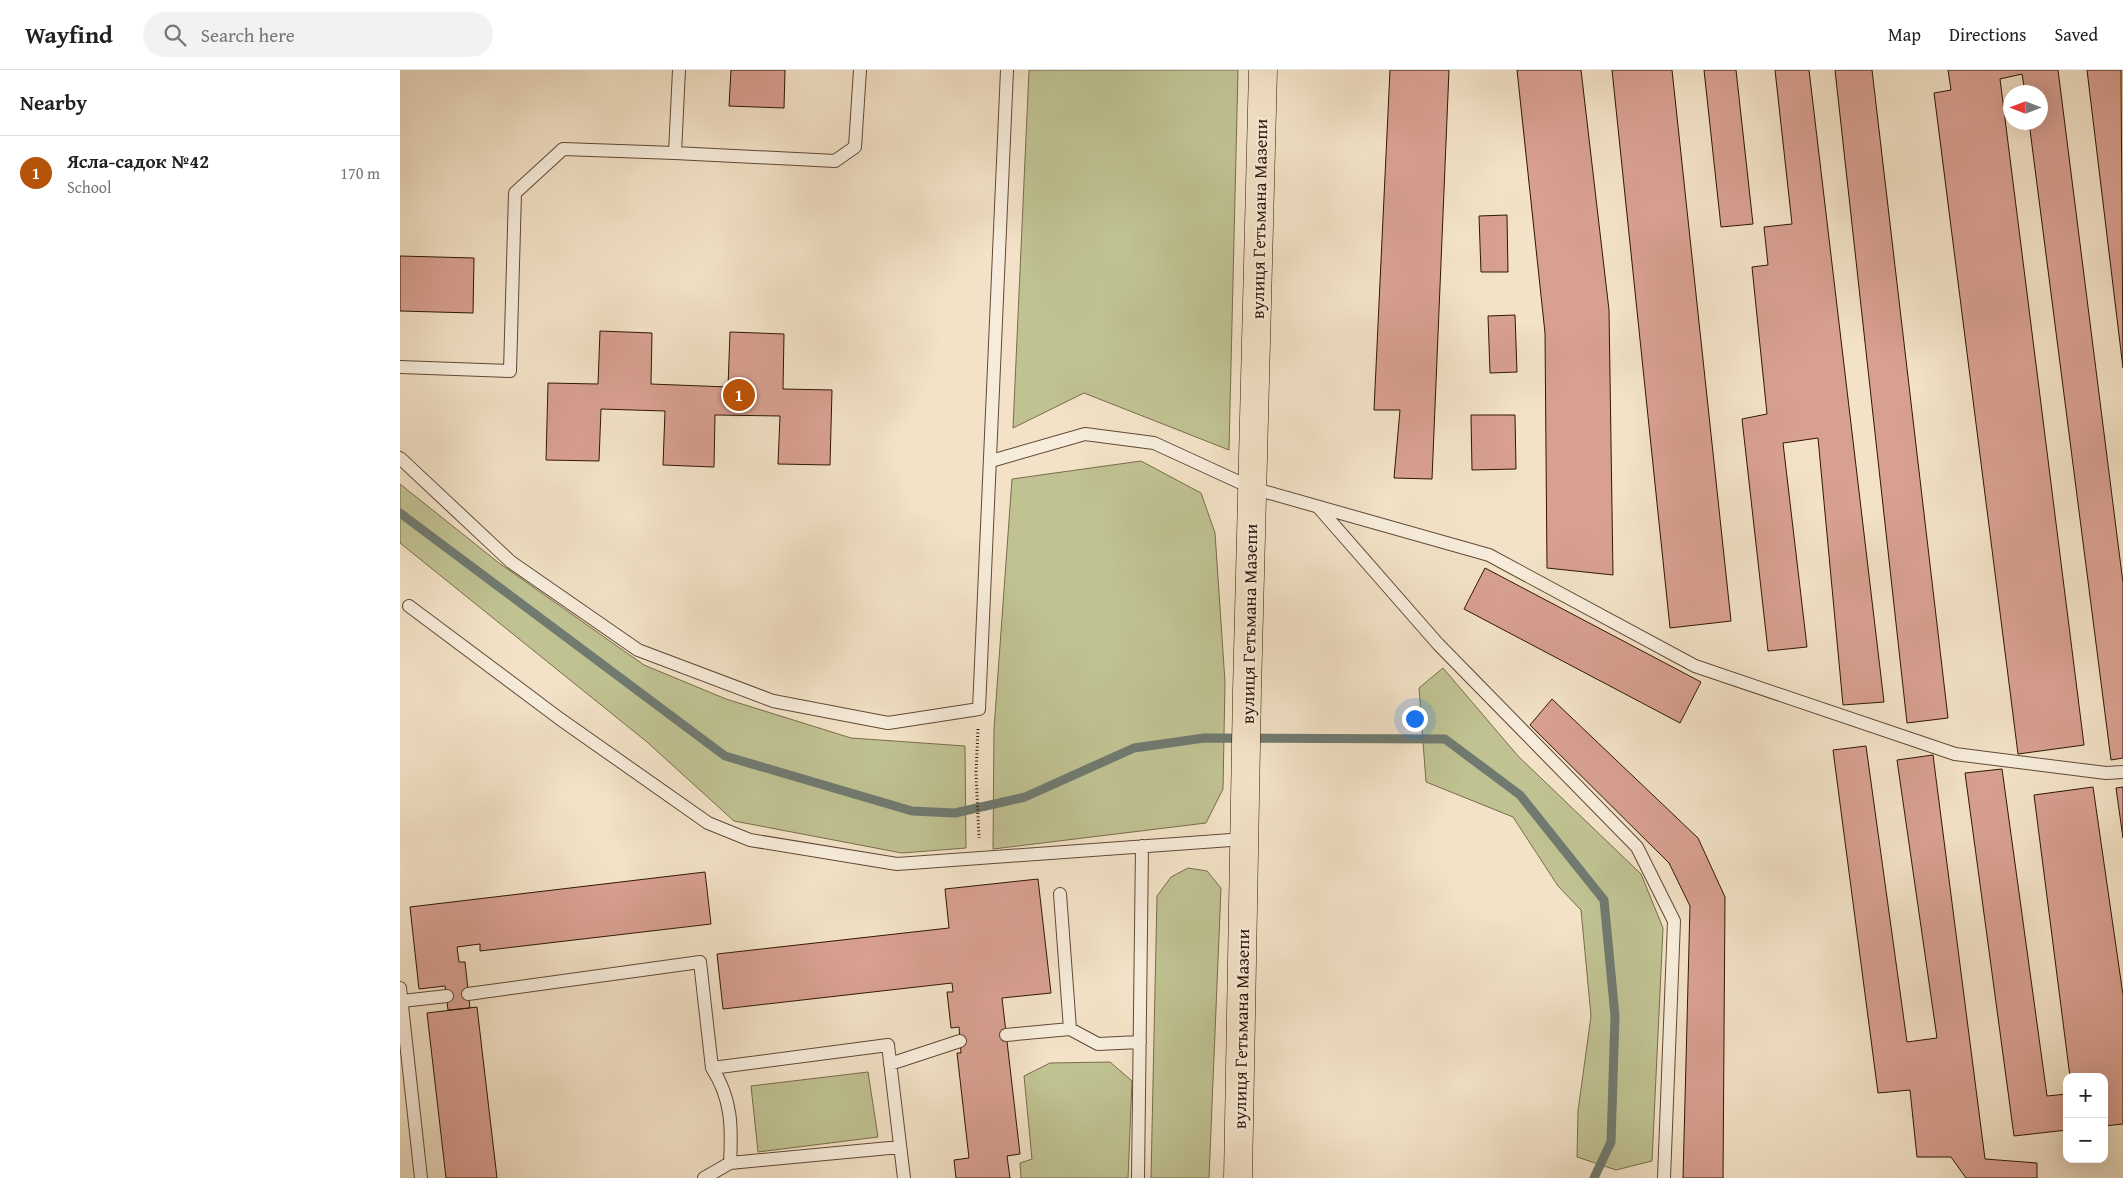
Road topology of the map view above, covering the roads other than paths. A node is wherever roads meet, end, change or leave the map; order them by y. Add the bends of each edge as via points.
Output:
1 (679, 70) edge
2 (860, 70) edge
3 (1007, 70) edge
4 (1263, 70) edge
5 (675, 153) junction
6 (400, 367) edge
7 (400, 458) edge
8 (991, 460) junction
9 (1252, 488) junction
10 (1319, 508) junction
11 (409, 606) dead end
12 (2123, 772) edge
13 (1245, 839) junction
14 (1142, 846) junction
15 (1060, 894) dead end
16 (400, 988) edge
17 (468, 994) dead end
18 (447, 996) dead end
19 (402, 1001) junction
20 (1070, 1029) junction
21 (1006, 1035) dead end
22 (960, 1041) dead end
23 (1140, 1042) junction
24 (890, 1064) junction
25 (712, 1068) junction
26 (900, 1147) junction
27 (730, 1163) junction
28 (421, 1178) edge
29 (704, 1178) edge
30 (904, 1178) edge
31 (1138, 1178) edge
32 (1238, 1178) edge
33 (1664, 1178) edge

1 - 5 lane
2 - 5 lane via 855,147 835,161
3 - 8 lane
4 - 9 highway, вулиця Гетьмана Мазепи
5 - 6 lane via 563,149 515,193 510,371
7 - 8 lane via 512,562 638,650 773,701 888,723 979,709
8 - 9 lane via 1085,434 1154,443
9 - 10 lane
9 - 13 highway, вулиця Гетьмана Мазепи
10 - 12 lane via 1488,556 1695,666 1955,754 2106,773
10 - 33 lane via 1438,644 1637,847 1674,921
11 - 14 lane via 708,824 750,840 897,864
13 - 14 lane
13 - 32 highway, вулиця Гетьмана Мазепи
14 - 23 lane
15 - 20 lane
16 - 19 lane
17 - 25 lane via 700,962
18 - 19 lane
19 - 28 lane
20 - 21 lane
20 - 23 lane via 1098,1044
22 - 24 lane
23 - 31 lane
24 - 25 lane via 888,1045
24 - 26 lane
25 - 27 lane via 724,1087 732,1129
26 - 27 lane
26 - 30 lane
27 - 29 lane

